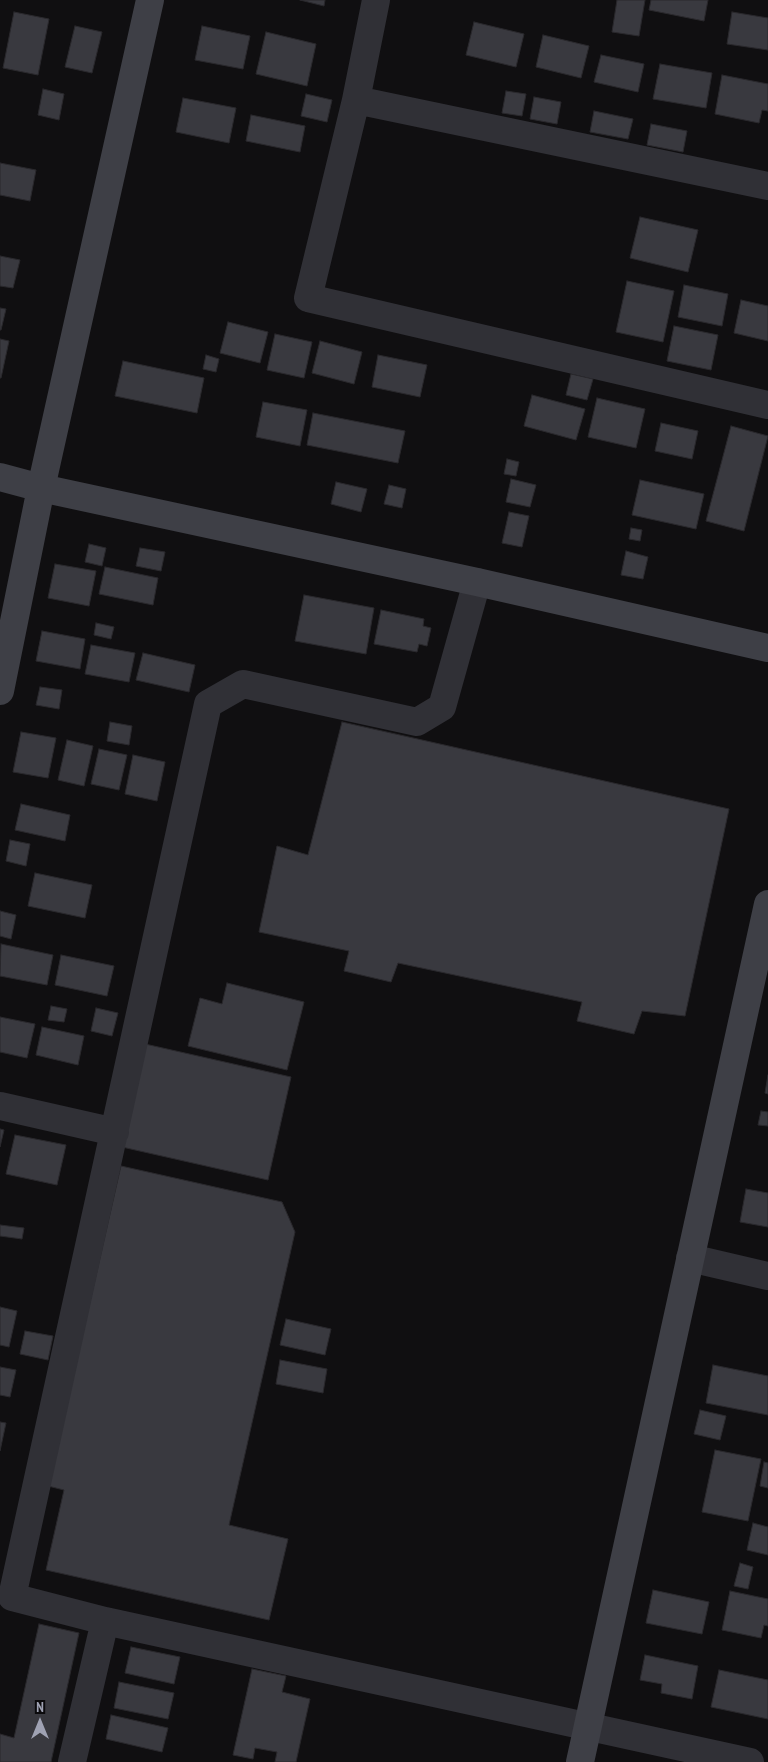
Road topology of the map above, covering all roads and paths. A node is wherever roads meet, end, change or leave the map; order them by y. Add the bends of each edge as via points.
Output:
1 (150, 0) edge
2 (376, 0) edge
3 (356, 100) junction
4 (768, 186) edge
5 (768, 405) edge
6 (0, 477) edge
7 (41, 488) junction
8 (477, 582) junction
9 (768, 648) edge
10 (0, 691) edge
11 (768, 904) edge
12 (0, 1106) edge
13 (115, 1132) junction
14 (690, 1258) junction
15 (768, 1276) edge
16 (104, 1622) junction
17 (588, 1726) junction
18 (72, 1762) edge
19 (580, 1762) edge
20 (750, 1762) edge

1 - 7 street
2 - 3 street
3 - 4 street
3 - 5 street via 308,298
6 - 7 street
7 - 8 street
7 - 10 street
8 - 9 street
8 - 13 street via 442,707 417,722 243,684 208,704
11 - 14 street
12 - 13 street
13 - 16 street via 12,1597
14 - 15 street
14 - 17 street
16 - 17 street
16 - 18 street
17 - 19 street
17 - 20 street

